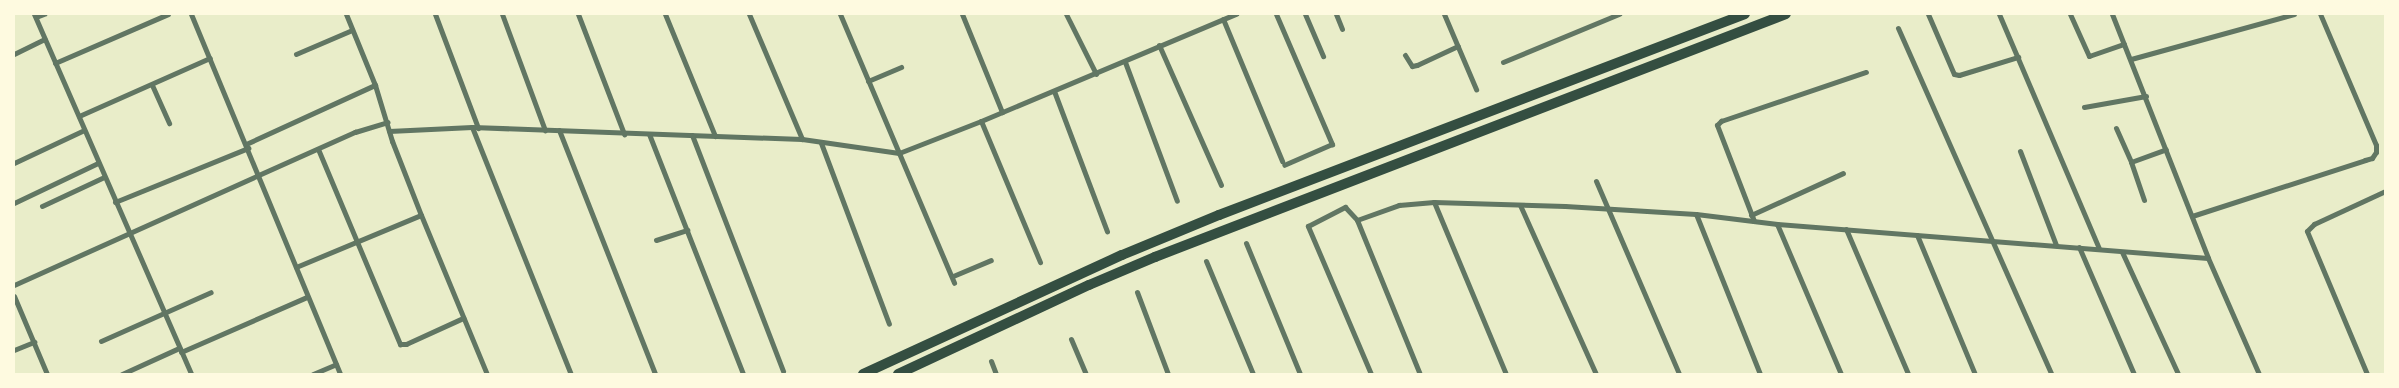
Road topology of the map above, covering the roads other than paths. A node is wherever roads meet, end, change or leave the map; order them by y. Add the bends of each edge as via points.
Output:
1 (44, 14) edge
2 (168, 14) edge
3 (191, 14) edge
4 (346, 14) edge
5 (435, 14) edge
6 (502, 14) edge
7 (578, 14) edge
8 (665, 14) edge
9 (749, 14) edge
10 (842, 14) edge
11 (962, 14) edge
12 (1066, 14) edge
13 (1236, 14) edge
14 (1276, 14) edge
15 (1305, 14) edge
16 (1336, 14) edge
17 (1444, 14) edge
18 (1619, 14) edge
19 (1745, 14) edge
20 (1786, 14) edge
21 (1928, 14) edge
22 (1999, 14) edge
23 (2070, 14) edge
24 (2112, 14) edge
25 (2294, 14) edge
26 (2320, 14) edge
27 (35, 16) edge
28 (1222, 19) junction
29 (1898, 28) dead end
30 (1342, 29) dead end
31 (352, 30) junction
32 (45, 39) junction
33 (2124, 44) junction
34 (1159, 46) junction
35 (1458, 46) junction
36 (14, 54) edge
37 (296, 54) dead end
38 (1405, 55) dead end
39 (1323, 56) dead end
40 (2018, 57) junction
41 (210, 58) junction
42 (2131, 59) junction
43 (1125, 62) junction
44 (1503, 62) dead end
45 (55, 63) junction
46 (901, 67) dead end
47 (1866, 72) dead end
48 (1096, 74) junction
49 (868, 81) junction
50 (152, 85) junction
51 (375, 85) junction
52 (1476, 89) dead end
53 (1054, 91) junction
54 (2146, 96) junction
55 (2084, 107) dead end
56 (1002, 112) junction
57 (78, 116) junction
58 (387, 122) junction
59 (981, 122) junction
60 (169, 123) dead end
61 (475, 128) junction
62 (2116, 128) dead end
63 (84, 130) junction
64 (545, 130) junction
65 (559, 130) junction
66 (389, 131) junction
67 (624, 134) junction
68 (649, 134) junction
69 (692, 135) junction
70 (715, 136) junction
71 (802, 139) junction
72 (821, 143) junction
73 (247, 146) junction
74 (318, 149) junction
75 (2166, 150) junction
76 (2020, 151) dead end
77 (899, 153) junction
78 (2131, 162) junction
79 (14, 163) edge
80 (98, 163) junction
81 (1843, 173) dead end
82 (259, 176) junction
83 (104, 177) junction
84 (1596, 181) dead end
85 (1221, 185) dead end
86 (2385, 192) edge
87 (2144, 200) dead end
88 (1177, 201) dead end
89 (14, 202) edge
90 (116, 202) junction
91 (1434, 202) junction
92 (1520, 205) junction
93 (42, 206) dead end
94 (1608, 210) junction
95 (1696, 214) junction
96 (421, 215) junction
97 (1751, 215) junction
98 (2192, 216) junction
99 (1357, 220) junction
100 (1754, 221) junction
101 (1777, 224) junction
102 (1846, 229) junction
103 (687, 230) junction
104 (1107, 231) dead end
105 (129, 233) junction
106 (1917, 235) junction
107 (656, 240) dead end
108 (356, 242) junction
109 (1992, 242) junction
110 (1246, 243) dead end
111 (2056, 245) junction
112 (2079, 247) junction
113 (2099, 248) junction
114 (2122, 252) junction
115 (2208, 258) junction
116 (991, 260) dead end
117 (1206, 261) dead end
118 (1040, 262) dead end
119 (296, 267) junction
120 (953, 276) junction
121 (954, 283) dead end
122 (14, 285) edge
123 (211, 292) dead end
124 (1137, 292) dead end
125 (14, 296) edge
126 (307, 297) junction
127 (164, 313) junction
128 (463, 318) junction
129 (890, 324) dead end
130 (1071, 338) dead end
131 (101, 341) dead end
132 (34, 342) junction
133 (14, 350) edge
134 (180, 350) junction
135 (990, 361) dead end
136 (336, 364) junction
137 (783, 371) dead end
138 (484, 373) edge
139 (47, 374) edge
140 (122, 374) edge
141 (191, 374) edge
142 (312, 374) edge
143 (340, 374) edge
144 (571, 374) edge
145 (655, 374) edge
146 (743, 374) edge
147 (863, 374) edge
148 (898, 374) edge
149 (996, 374) edge
150 (1086, 374) edge
151 (1168, 374) edge
152 (1252, 374) edge
153 (1300, 374) edge
154 (1371, 374) edge
155 (1420, 374) edge
156 (1506, 374) edge
157 (1596, 374) edge
158 (1679, 374) edge
159 (1760, 374) edge
160 (1841, 374) edge
161 (1908, 374) edge
162 (1976, 374) edge
163 (2051, 374) edge
164 (2134, 374) edge
165 (2178, 374) edge
166 (2260, 374) edge
167 (2367, 374) edge

1 - 27 street
2 - 45 street
3 - 41 street
4 - 31 street
5 - 61 street
6 - 64 street
7 - 67 street
8 - 70 street
9 - 71 street
10 - 49 street
11 - 56 street
12 - 48 street
13 - 28 street
14 - 28 street via 1332,144 1283,163
15 - 39 street
16 - 30 street
17 - 35 street
18 - 44 street
19 - 147 highway via 1219,215 1122,255
20 - 148 highway via 1155,257
21 - 40 street via 1954,74 1959,76
22 - 40 street
23 - 33 street via 2088,56
24 - 33 street
25 - 42 street
26 - 98 street via 2376,145 2376,152 2372,158
27 - 32 street
28 - 34 street
29 - 109 street
31 - 37 street
31 - 51 street
32 - 36 street
32 - 45 street
33 - 42 street
34 - 43 street
34 - 85 street
35 - 38 street via 1412,66
35 - 52 street
40 - 113 street
41 - 50 street
41 - 73 street
42 - 54 street
43 - 48 street
43 - 88 street
45 - 57 street
46 - 49 street
47 - 97 street via 1718,125
48 - 53 street
49 - 77 street
50 - 57 street
50 - 60 street
51 - 58 street
51 - 73 street
53 - 56 street
53 - 104 street
54 - 55 street
54 - 75 street
56 - 59 street
57 - 63 street
58 - 66 street
58 - 74 street
59 - 77 street
59 - 118 street
61 - 64 street
61 - 66 street
61 - 144 street
62 - 78 street
63 - 79 street
63 - 80 street
64 - 65 street
65 - 67 street
65 - 145 street
66 - 96 street
67 - 68 street
68 - 69 street
68 - 103 street
69 - 70 street
69 - 137 street
70 - 71 street
71 - 72 street
72 - 77 street
72 - 129 street
73 - 82 street
73 - 90 street
74 - 82 street
74 - 108 street
75 - 78 street
75 - 98 street
76 - 111 street
77 - 120 street
78 - 87 street
80 - 83 street
80 - 89 street
81 - 97 street
82 - 105 street
82 - 119 street
83 - 90 street
83 - 93 street
84 - 94 street
86 - 167 street via 2314,224 2307,231
90 - 105 street
91 - 92 street
91 - 99 street via 1399,205
91 - 156 street
92 - 94 street
92 - 157 street
94 - 95 street
94 - 158 street
95 - 100 street
95 - 159 street
96 - 108 street
96 - 128 street
97 - 100 street
98 - 115 street
99 - 154 street via 1345,207 1308,226
99 - 155 street
100 - 101 street
101 - 102 street
101 - 160 street
102 - 106 street
102 - 161 street
103 - 107 street
103 - 146 street
105 - 122 street
105 - 127 street
106 - 109 street
106 - 162 street
108 - 119 street
108 - 128 street via 400,344
109 - 111 street
109 - 163 street
110 - 153 street
111 - 112 street
112 - 113 street
112 - 164 street
113 - 114 street
114 - 115 street
114 - 165 street
115 - 166 street
116 - 120 street
117 - 152 street
119 - 126 street
120 - 121 street
123 - 127 street
124 - 151 street
125 - 132 street
126 - 134 street
126 - 136 street
127 - 131 street
127 - 134 street
128 - 138 street
130 - 150 street
132 - 133 street
132 - 139 street
134 - 140 street
134 - 141 street
135 - 149 street
136 - 142 street
136 - 143 street

